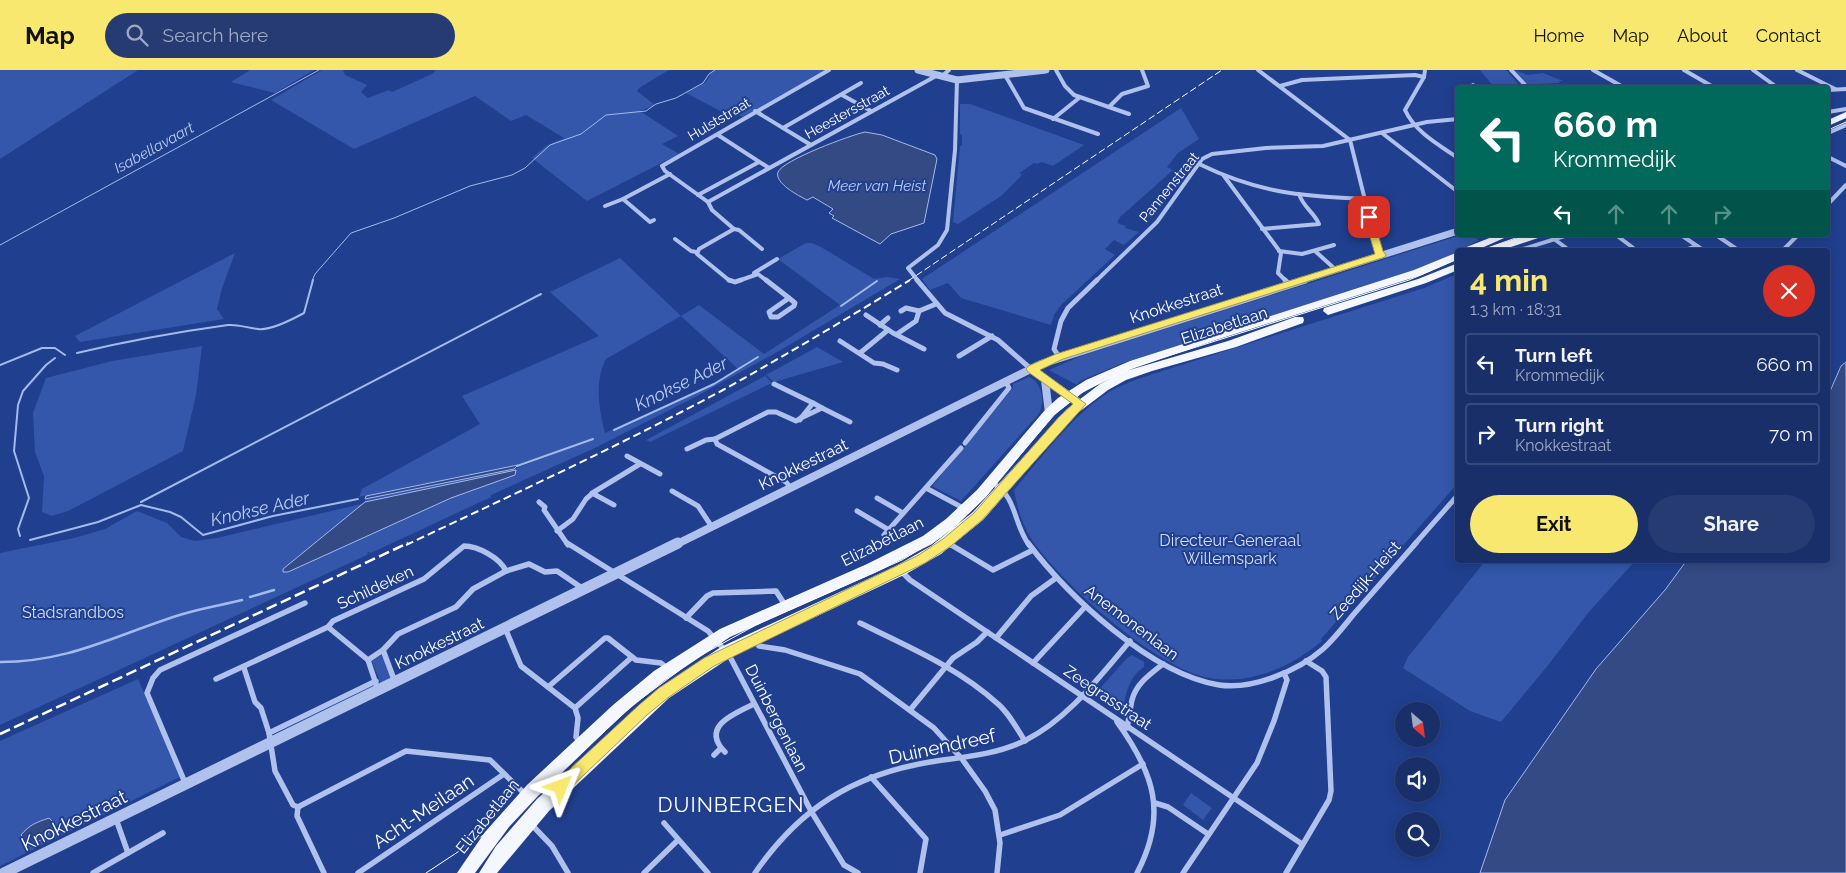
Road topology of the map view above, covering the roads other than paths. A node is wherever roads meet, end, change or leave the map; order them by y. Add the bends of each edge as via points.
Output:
1 (829, 70) edge
2 (918, 70) edge
3 (949, 70) edge
4 (1046, 70) edge
5 (1056, 70) edge
6 (1142, 70) edge
7 (1258, 70) edge
8 (1425, 70) edge
9 (1511, 70) edge
10 (1593, 70) edge
11 (1684, 70) edge
12 (1753, 70) edge
13 (1797, 70) edge
14 (1005, 75) junction
15 (938, 76) junction
16 (1424, 77) junction
17 (957, 80) junction
18 (861, 83) dead end
19 (1525, 85) edge
20 (1620, 85) edge
21 (1711, 85) edge
22 (1774, 85) edge
23 (1827, 85) edge
24 (1280, 86) junction
25 (1830, 86) edge
26 (1835, 89) junction
27 (1846, 89) edge
28 (1830, 90) edge
29 (842, 95) junction
30 (1079, 98) junction
31 (1109, 107) junction
32 (1846, 109) edge
33 (755, 111) junction
34 (871, 111) junction
35 (1129, 114) dead end
36 (1846, 115) edge
37 (1830, 118) edge
38 (1053, 119) junction
39 (1455, 119) edge
40 (1830, 119) edge
41 (1414, 125) junction
42 (1846, 125) edge
43 (783, 128) junction
44 (1830, 132) edge
45 (1382, 133) junction
46 (1098, 134) dead end
47 (718, 135) junction
48 (1350, 140) junction
49 (811, 145) junction
50 (1450, 153) junction
51 (1455, 153) edge
52 (1455, 156) edge
53 (1830, 158) edge
54 (759, 162) junction
55 (1199, 164) junction
56 (1846, 166) edge
57 (769, 168) junction
58 (670, 174) junction
59 (1224, 176) junction
60 (1846, 185) edge
61 (1455, 190) edge
62 (1299, 194) junction
63 (698, 195) junction
64 (622, 199) junction
65 (1364, 199) junction
66 (708, 202) junction
67 (1830, 202) edge
68 (605, 206) dead end
69 (654, 220) dead end
70 (734, 229) junction
71 (1262, 229) junction
72 (1455, 232) edge
73 (1501, 237) edge
74 (1531, 237) edge
75 (1561, 237) edge
76 (1619, 237) edge
77 (1684, 237) edge
78 (1720, 237) edge
79 (1796, 237) edge
80 (675, 239) dead end
81 (1554, 239) junction
82 (1334, 246) dead end
83 (1697, 246) junction
84 (1473, 248) edge
85 (1501, 248) edge
86 (1526, 248) edge
87 (1566, 248) edge
88 (1633, 248) edge
89 (1691, 248) edge
90 (1700, 248) edge
91 (1735, 248) edge
92 (1785, 248) edge
93 (762, 249) dead end
94 (1278, 251) junction
95 (696, 252) junction
96 (1315, 252) junction
97 (1382, 255) junction
98 (1455, 256) edge
99 (777, 259) dead end
100 (1455, 267) edge
101 (1335, 269) junction
102 (754, 274) junction
103 (1289, 284) junction
104 (789, 298) junction
105 (936, 304) junction
106 (919, 310) junction
107 (900, 311) dead end
108 (866, 316) dead end
109 (888, 318) dead end
110 (880, 325) junction
111 (888, 330) junction
112 (897, 334) junction
113 (992, 336) junction
114 (840, 341) dead end
115 (924, 349) dead end
116 (860, 352) junction
117 (959, 356) dead end
118 (1059, 356) junction
119 (1031, 369) junction
120 (897, 370) dead end
121 (1045, 380) junction
122 (1006, 382) junction
123 (774, 384) dead end
124 (1069, 396) junction
125 (813, 403) junction
126 (1081, 404) junction
127 (822, 408) junction
128 (1049, 413) junction
129 (800, 420) junction
130 (850, 422) dead end
131 (715, 439) junction
132 (688, 449) dead end
133 (626, 456) dead end
134 (640, 464) junction
135 (660, 474) dead end
136 (990, 481) junction
137 (791, 488) junction
138 (926, 488) junction
139 (1003, 489) junction
140 (672, 491) dead end
141 (592, 493) junction
142 (877, 498) dead end
143 (1455, 498) edge
144 (539, 502) dead end
145 (614, 505) dead end
146 (966, 509) junction
147 (857, 511) dead end
148 (903, 513) junction
149 (712, 527) junction
150 (889, 530) junction
151 (557, 531) junction
152 (884, 535) dead end
153 (947, 543) junction
154 (1033, 550) junction
155 (901, 570) junction
156 (506, 571) junction
157 (615, 574) junction
158 (1056, 578) junction
159 (581, 590) junction
160 (305, 603) dead end
161 (785, 606) junction
162 (1085, 607) junction
163 (686, 618) junction
164 (860, 623) dead end
165 (328, 627) junction
166 (505, 628) junction
167 (987, 632) junction
168 (714, 638) junction
169 (996, 638) junction
170 (754, 639) junction
171 (1130, 642) junction
172 (384, 650) junction
173 (726, 652) junction
174 (632, 657) junction
175 (368, 660) junction
176 (1308, 660) junction
177 (1033, 664) junction
178 (1162, 664) junction
179 (244, 668) junction
180 (945, 668) junction
181 (667, 669) junction
182 (1284, 673) junction
183 (216, 679) dead end
184 (396, 682) junction
185 (377, 686) junction
186 (548, 686) junction
187 (1082, 695) junction
188 (754, 704) junction
189 (575, 708) junction
190 (910, 710) junction
191 (1127, 729) junction
192 (270, 738) junction
193 (1025, 741) junction
194 (582, 743) junction
195 (714, 755) dead end
196 (962, 759) junction
197 (1143, 764) junction
198 (504, 774) junction
199 (871, 777) junction
200 (186, 785) junction
201 (526, 795) junction
202 (1232, 797) junction
203 (1155, 803) junction
204 (298, 807) junction
205 (811, 811) junction
206 (116, 819) junction
207 (528, 822) junction
208 (664, 823) dead end
209 (163, 833) dead end
210 (1000, 834) junction
211 (1208, 834) junction
212 (678, 840) junction
213 (1302, 844) junction
214 (128, 853) junction
215 (4, 873) edge
216 (94, 873) edge
217 (324, 873) edge
218 (358, 873) edge
219 (466, 873) edge
220 (487, 873) edge
221 (568, 873) edge
222 (644, 873) edge
223 (708, 873) edge
224 (755, 873) edge
225 (858, 873) edge
226 (920, 873) edge
227 (997, 873) edge
228 (1137, 873) edge
229 (1183, 873) edge
230 (1286, 873) edge

1 - 33 street, Hulststraat
2 - 15 street
3 - 15 street, Heestersstraat
4 - 14 street
5 - 30 street via 1067,88
6 - 31 street via 1148,86 1122,94
7 - 24 street
8 - 16 street
9 - 19 street
10 - 20 street
11 - 21 street
12 - 22 street
13 - 23 street
14 - 17 street
14 - 38 street via 1021,105
15 - 17 street
15 - 34 street, Heestersstraat
16 - 24 street via 1302,80
16 - 41 street via 1405,110
17 - 105 street via 955,150 947,230 938,245 908,268
18 - 29 street
24 - 48 street
25 - 26 street
26 - 27 street
26 - 28 street
29 - 34 street
29 - 43 street
30 - 31 street
30 - 38 street
31 - 35 street
32 - 37 street
33 - 43 street
33 - 47 street, Hulststraat
34 - 49 street, Heestersstraat
36 - 40 main road
38 - 46 street
39 - 41 street, Pannenstraat
41 - 45 street, Pannenstraat
41 - 50 street
42 - 44 street
43 - 49 street
45 - 48 street, Pannenstraat
45 - 61 street
47 - 54 street
47 - 58 street, Hulststraat via 664,164 663,168
48 - 55 street, Pannenstraat via 1314,147 1212,154
48 - 65 street
49 - 57 street, Heestersstraat
50 - 51 street
50 - 52 street
53 - 56 street
54 - 57 street
54 - 63 street
55 - 59 street
55 - 118 street, Pannenstraat via 1157,222 1068,308 1056,338 1054,349
57 - 66 street, Heestersstraat
58 - 63 street
58 - 64 street
59 - 62 street via 1259,188
59 - 71 street
60 - 67 street
62 - 65 street
62 - 71 street via 1302,204 1315,215 1319,224
63 - 66 street
64 - 68 street
64 - 69 street via 650,222
65 - 97 street via 1378,252
66 - 70 street via 712,210
70 - 93 street
70 - 95 street
71 - 94 street
72 - 97 street, Knokkestraat
73 - 84 main road
74 - 85 main road
75 - 81 street
76 - 88 street
77 - 83 street
78 - 91 street
79 - 92 street
80 - 95 street
81 - 86 street
81 - 87 street
82 - 96 street
83 - 89 street
83 - 90 street
94 - 96 street
94 - 103 street via 1281,256 1278,273
95 - 102 street via 731,282 739,282
96 - 101 street
97 - 101 street, Knokkestraat
98 - 124 main road, Elizabetlaan via 1403,278 1122,367 1096,378
99 - 102 street
100 - 126 main road, Elizabetlaan via 1373,298 1134,373 1104,387
101 - 103 street, Knokkestraat
102 - 104 street via 760,275
103 - 118 street, Knokkestraat
104 - 104 street via 794,306 778,317 770,316 769,312
105 - 106 street
105 - 113 street via 955,319
106 - 107 street via 906,308
106 - 112 street via 916,321
108 - 110 street
109 - 110 street
110 - 111 street
111 - 112 street
111 - 116 street
112 - 115 street
113 - 117 street
113 - 119 street
114 - 116 street
116 - 120 street via 872,365 883,364
118 - 119 street, Knokkestraat
119 - 121 street
119 - 122 street, Knokkestraat
121 - 124 street
121 - 128 street
122 - 137 street, Knokkestraat
122 - 138 street via 1009,388
123 - 125 street
124 - 126 street
124 - 128 main road, Elizabetlaan
125 - 127 street
125 - 129 street
126 - 139 main road, Elizabetlaan
127 - 129 street
127 - 130 street
128 - 136 main road, Elizabetlaan
129 - 131 street via 792,421 776,412 768,412
131 - 132 street
131 - 137 street via 717,444 786,482
133 - 134 street
134 - 135 street
134 - 141 street
136 - 139 street
136 - 146 main road, Elizabetlaan
137 - 149 street, Knokkestraat
138 - 146 street
138 - 148 street
139 - 153 main road, Elizabetlaan
139 - 154 street, Anemonenlaan
140 - 149 street via 698,506
141 - 145 street
141 - 151 street via 574,519
142 - 148 street
143 - 176 street, Zeedijk-Heist via 1330,642
144 - 151 street, Duinbergenlaan
146 - 161 main road, Elizabetlaan via 914,548
147 - 150 street
148 - 150 street
149 - 157 street, Knokkestraat
150 - 152 street
151 - 157 street, Duinbergenlaan via 567,544
153 - 154 street via 993,570
153 - 155 main road, Elizabetlaan
154 - 158 street, Anemonenlaan
155 - 167 street, Zeegrasstraat via 910,580
155 - 170 main road, Elizabetlaan
156 - 159 street via 528,564 545,572 557,571
156 - 165 street, Schildeken via 497,560 472,546 464,546 424,579 341,617
156 - 172 street via 473,589 456,607 398,634
157 - 159 street, Knokkestraat
157 - 163 street, Duinbergenlaan
158 - 162 street, Anemonenlaan
158 - 169 street via 1031,596
159 - 166 street, Knokkestraat
160 - 200 street via 160,670 153,678 146,693
161 - 163 street via 776,591 713,593
161 - 168 main road, Elizabetlaan
162 - 171 street, Anemonenlaan
162 - 177 street
163 - 168 street, Duinbergenlaan
164 - 180 street
165 - 175 street, Schildeken
165 - 179 street, Schildeken
166 - 184 street, Knokkestraat
166 - 186 street via 521,666
167 - 169 street, Zeegrasstraat
167 - 180 street
168 - 173 street, Duinbergenlaan
168 - 181 main road, Elizabetlaan
169 - 177 street, Zeegrasstraat
170 - 173 main road, Elizabetlaan
170 - 190 street via 760,646 784,650 860,674
171 - 178 street, Anemonenlaan
171 - 187 street, Duinendreef
172 - 175 street
172 - 184 street
173 - 188 street, Duinbergenlaan
173 - 207 main road, Elizabetlaan via 644,710
174 - 181 street via 661,663
174 - 186 street via 605,638
174 - 189 street
175 - 185 street, Schildeken
176 - 182 street, Zeedijk-Heist
176 - 213 street via 1326,677 1330,791 1329,800
177 - 187 street, Zeegrasstraat
178 - 182 street, Anemonenlaan via 1192,680 1229,686 1271,679
178 - 191 street via 1144,679 1132,698
179 - 183 street, Schildeken
179 - 192 street
180 - 190 street
180 - 193 street via 1000,705
181 - 194 main road, Elizabetlaan via 633,695
182 - 202 street via 1287,680 1257,763
184 - 185 street, Knokkestraat
185 - 192 street, Knokkestraat
186 - 189 street
187 - 191 street, Zeegrasstraat
187 - 193 street, Duinendreef via 1062,715
188 - 195 street via 719,725 714,736 723,750
188 - 205 street, Duinbergenlaan
189 - 194 street via 578,718 576,737
190 - 196 street via 934,728
191 - 197 street
191 - 202 street, Zeegrasstraat
192 - 200 street, Knokkestraat
192 - 204 street via 275,771 292,805
193 - 196 street, Duinendreef via 994,753
194 - 201 main road, Elizabetlaan
196 - 199 street, Duinendreef via 915,765
196 - 210 street via 985,791
197 - 203 street
197 - 210 street via 1060,815
198 - 201 street, Acht-Meilaan
198 - 204 street, Acht-Meilaan via 490,760 406,751
198 - 218 street, Acht-Meilaan
199 - 205 street, Duinendreef
199 - 226 street via 926,839
200 - 206 street, Knokkestraat
201 - 219 main road, Elizabetlaan via 492,834
202 - 211 street
202 - 213 street, Zeegrasstraat
203 - 211 street via 1168,807
203 - 228 street via 1154,826 1145,859
204 - 217 street via 297,816
205 - 224 street, Duinendreef
205 - 225 street, Duinbergenlaan via 844,865
206 - 214 street
206 - 215 street, Knokkestraat
207 - 220 main road, Elizabetlaan
207 - 221 street via 536,827 563,861
208 - 212 street
209 - 214 street
210 - 227 street
211 - 229 street
212 - 222 street
212 - 223 street
213 - 230 street
214 - 216 street

